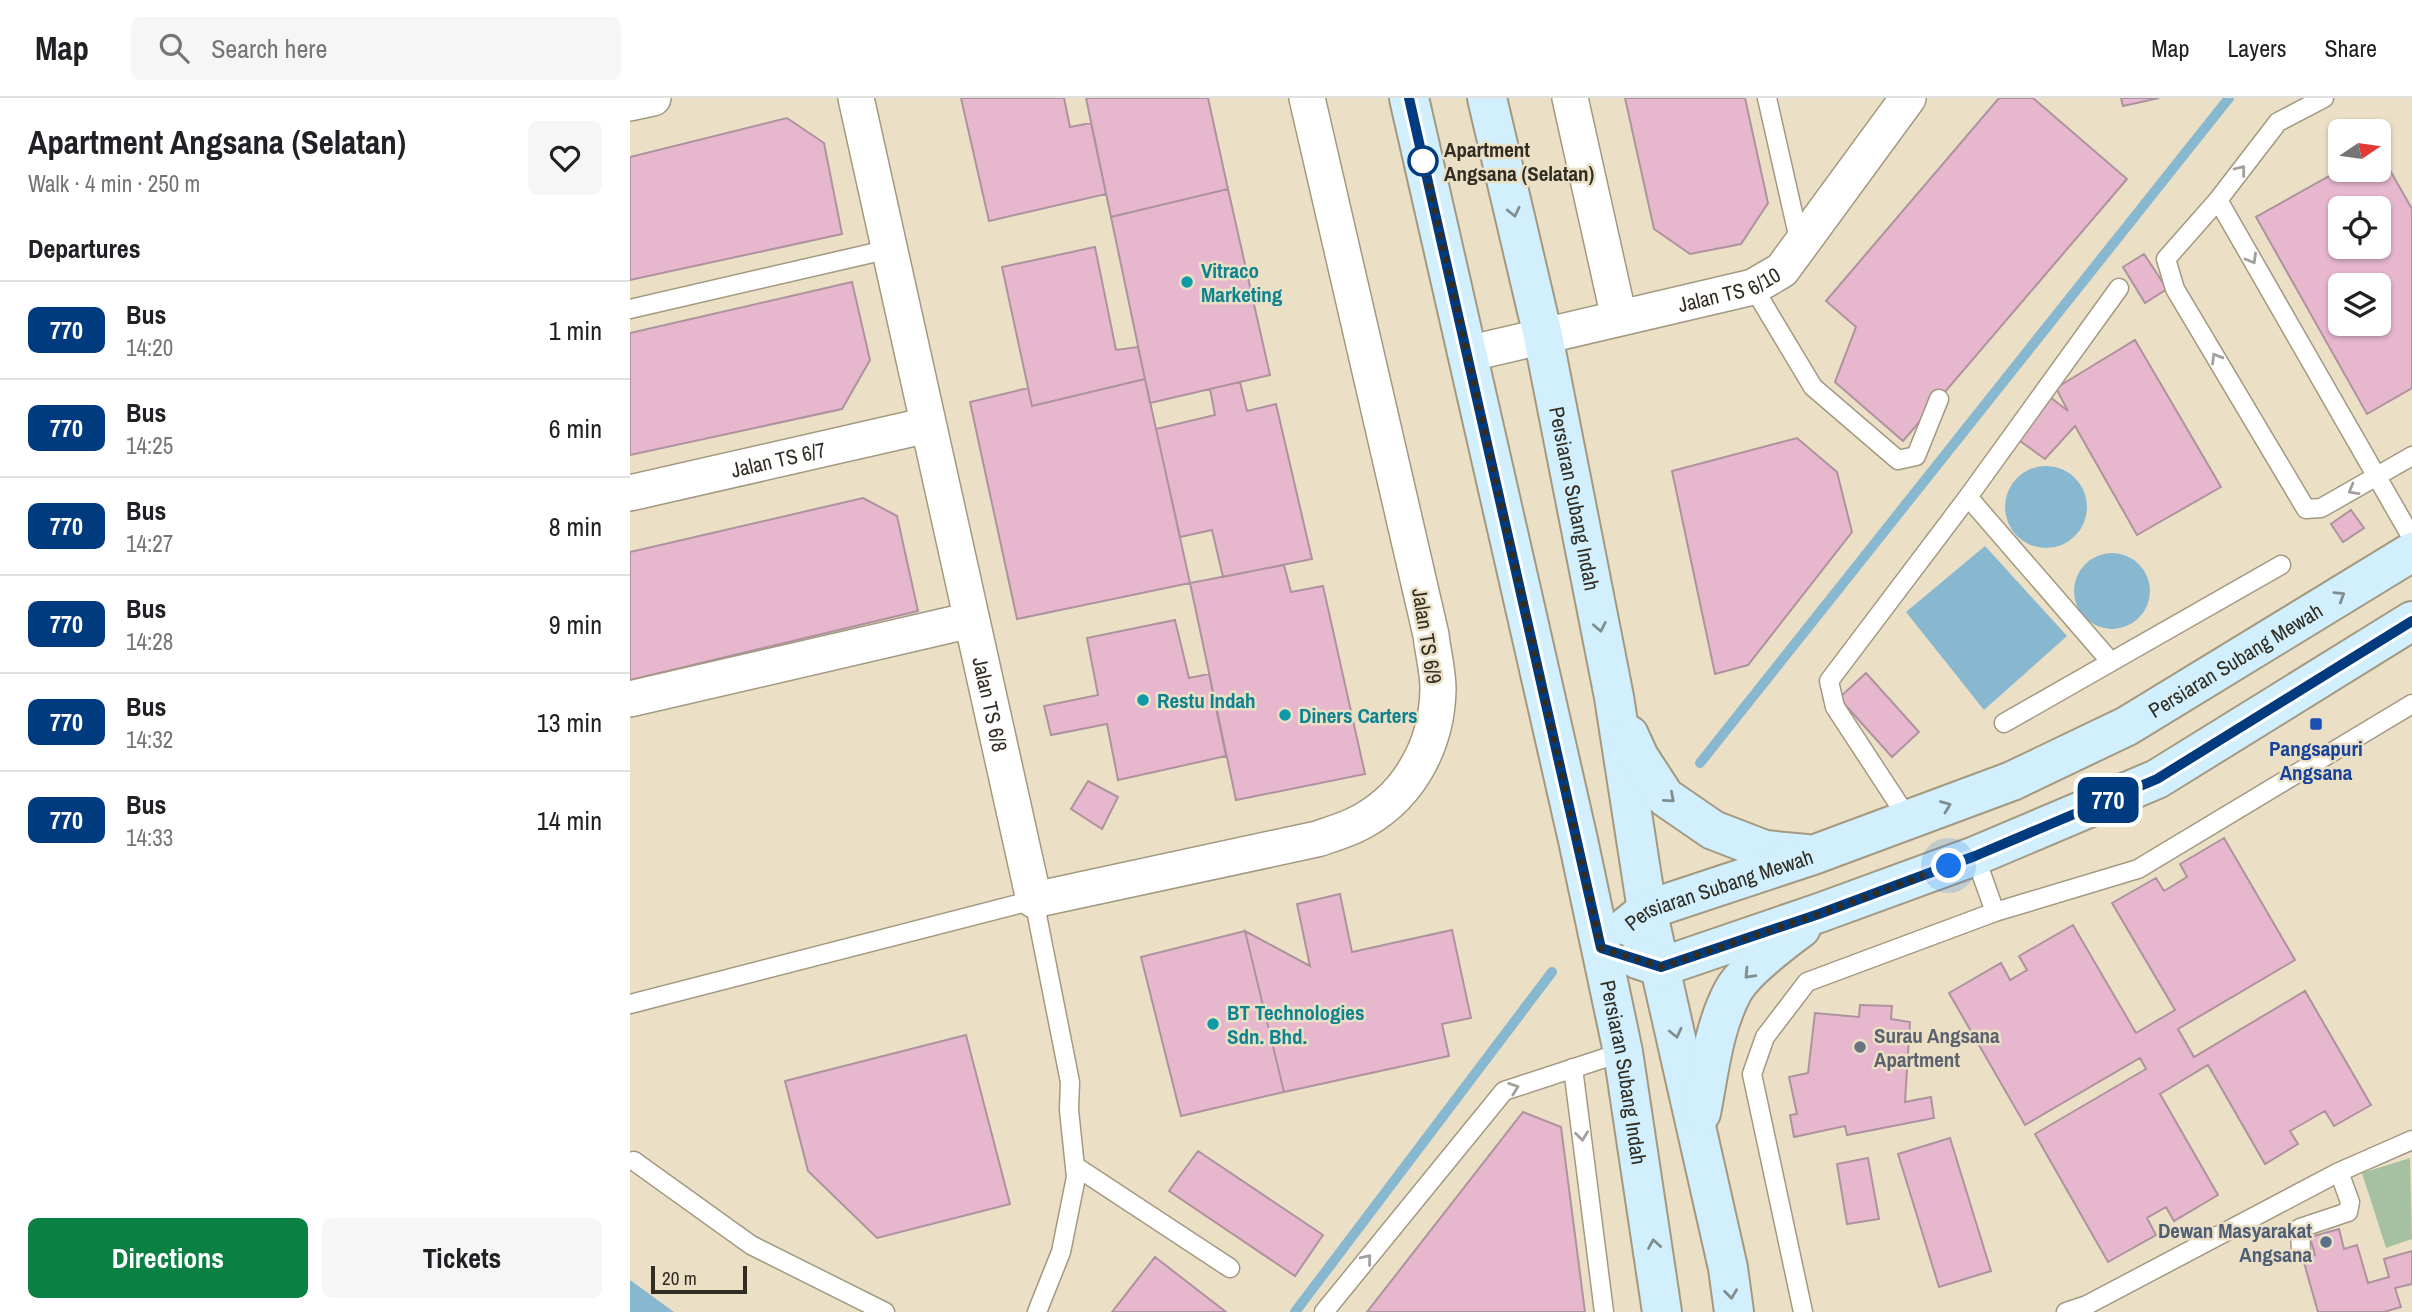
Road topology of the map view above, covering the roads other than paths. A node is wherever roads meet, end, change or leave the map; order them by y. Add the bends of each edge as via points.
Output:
1 (653, 98) edge
2 (856, 98) edge
3 (1307, 98) edge
4 (1409, 98) edge
5 (1487, 98) edge
6 (1570, 98) edge
7 (1768, 98) edge
8 (1908, 98) edge
9 (2324, 98) edge
10 (630, 103) edge
11 (2218, 200) junction
12 (1800, 244) junction
13 (890, 249) junction
14 (1753, 287) junction
15 (2119, 288) dead end
16 (630, 309) edge
17 (1619, 318) junction
18 (1543, 336) junction
19 (1467, 354) junction
20 (1940, 399) dead end
21 (928, 425) junction
22 (2412, 456) edge
23 (2378, 476) junction
24 (630, 493) edge
25 (1968, 497) junction
26 (2412, 538) edge
27 (2412, 552) edge
28 (2281, 565) dead end
29 (971, 620) junction
30 (2412, 621) edge
31 (2111, 662) junction
32 (1614, 697) junction
33 (630, 699) edge
34 (2412, 704) edge
35 (2004, 723) dead end
36 (1909, 820) junction
37 (1813, 855) junction
38 (1975, 856) junction
39 (1034, 900) junction
40 (1647, 910) junction
41 (1995, 912) junction
42 (1819, 914) junction
43 (1601, 948) junction
44 (1661, 967) junction
45 (630, 1004) edge
46 (1623, 1052) junction
47 (1573, 1068) junction
48 (1698, 1131) junction
49 (2412, 1140) edge
50 (634, 1161) dead end
51 (1075, 1166) junction
52 (2339, 1172) junction
53 (2301, 1251) dead end
54 (1230, 1268) dead end
55 (885, 1312) edge
56 (1037, 1312) edge
57 (1324, 1312) edge
58 (1604, 1312) edge
59 (1662, 1312) edge
60 (1734, 1312) edge
61 (1802, 1312) edge
62 (2066, 1312) edge

1 - 10 street
2 - 13 street, Jalan TS 6/8
3 - 39 street, Jalan TS 6/9 via 1431,635 1438,688 1431,736 1416,774 1388,805 1353,826 1317,839
4 - 19 main road, Persiaran Subang Indah
5 -> 18 main road, Persiaran Subang Indah
6 - 17 street
7 - 12 lane
8 - 12 street, Jalan TS 6/10
11 -> 9 lane via 2278,122
11 -> 23 lane
23 -> 11 lane via 2321,509 2306,509 2175,289 2166,259
12 - 14 street, Jalan TS 6/10 via 1782,270
13 - 16 lane
13 - 21 street, Jalan TS 6/8
14 - 17 street, Jalan TS 6/10
14 - 20 lane via 1813,387 1898,460 1916,456
15 - 25 lane
17 - 18 street, Jalan TS 6/10
18 - 19 street, Jalan TS 6/10
18 -> 32 main road, Persiaran Subang Indah
19 - 43 main road, Persiaran Subang Indah
21 - 24 street, Jalan TS 6/7
21 - 29 street, Jalan TS 6/8
22 - 23 lane
23 - 26 lane
25 - 31 lane
25 - 36 lane via 1829,681 1835,707
36 -> 27 main road, Persiaran Subang Mewah via 2012,781 2127,726
28 - 31 lane
29 - 33 street
29 - 39 street, Jalan TS 6/8
30 - 38 main road via 2157,779
31 - 35 lane
32 -> 37 main road via 1639,757 1665,796 1713,830 1765,850
32 - 40 main road, Persiaran Subang Indah
34 - 41 lane via 2138,869
36 - 37 main road, Persiaran Subang Mewah
37 - 40 main road, Persiaran Subang Mewah
38 - 41 lane
38 - 42 main road
39 - 45 lane
39 - 51 lane, Jalan TS 6/8 via 1070,1083
40 - 43 main road, Persiaran Subang Mewah
40 - 44 main road, Persiaran Subang Indah
41 - 61 lane via 1807,982 1765,1038 1752,1074
42 - 44 main road
42 -> 48 main road via 1771,951 1734,989 1714,1041
43 - 44 main road, Persiaran Subang Mewah
43 - 46 main road, Persiaran Subang Indah
44 -> 48 main road, Persiaran Subang Indah
46 - 47 lane
59 -> 46 main road, Persiaran Subang Indah
57 -> 47 lane via 1504,1091
47 -> 58 lane
48 -> 60 main road, Persiaran Subang Indah
49 - 52 lane
50 - 55 lane via 751,1245
51 - 54 lane
51 - 56 lane, Jalan TS 6/8 via 1061,1252
52 - 53 lane via 2350,1202 2348,1212 2300,1228
52 - 62 lane via 2112,1293

